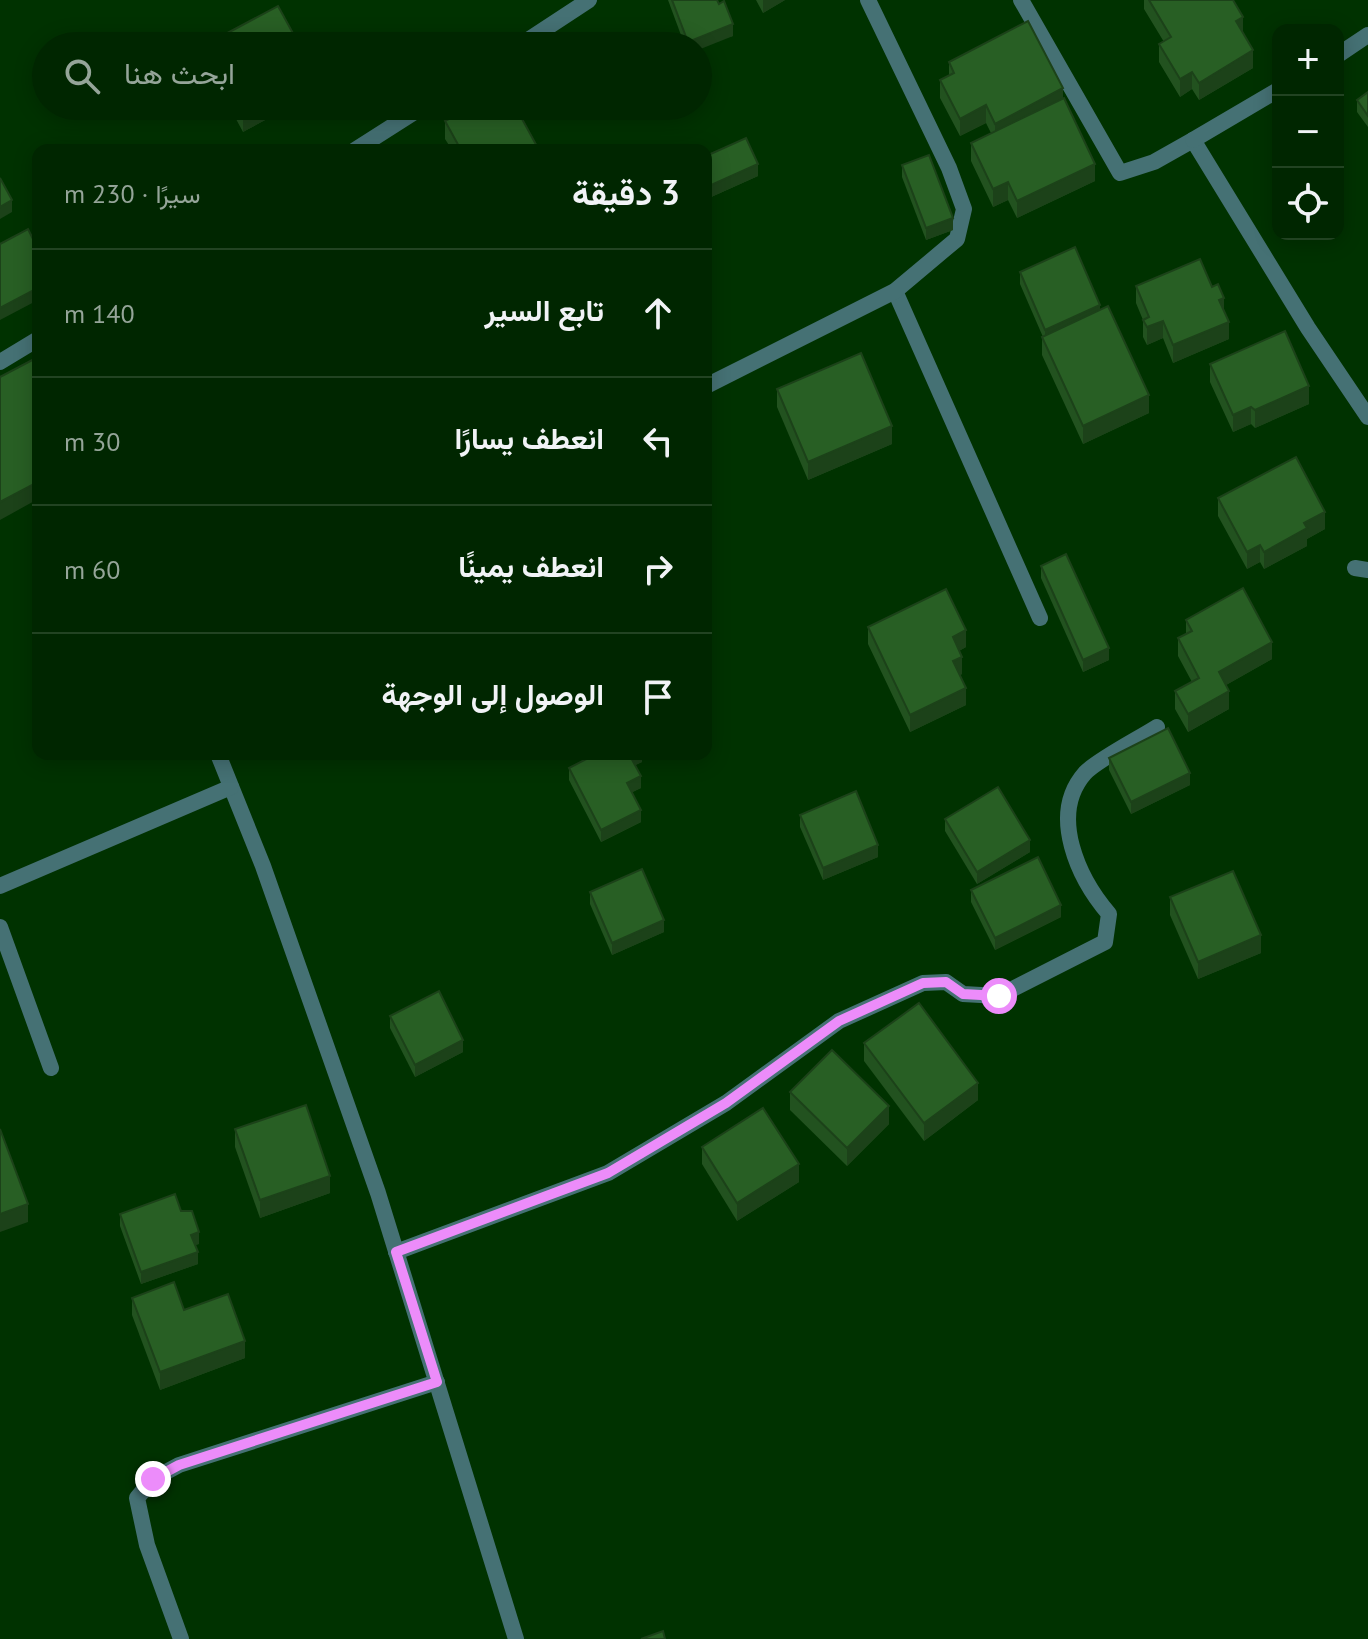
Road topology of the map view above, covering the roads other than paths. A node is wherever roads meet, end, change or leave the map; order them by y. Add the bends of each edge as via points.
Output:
1 (589, 0) edge
2 (868, 0) edge
3 (1021, 0) edge
4 (540, 32) edge
5 (1368, 35) edge
6 (1344, 51) edge
7 (1272, 94) edge
8 (402, 120) edge
9 (1193, 140) junction
10 (364, 144) edge
11 (895, 291) junction
12 (32, 343) edge
13 (0, 362) edge
14 (712, 383) edge
15 (1368, 417) edge
16 (1040, 618) dead end
17 (1157, 727) dead end
18 (220, 760) edge
19 (231, 787) junction
20 (0, 886) edge
21 (0, 927) edge
22 (51, 1068) dead end
23 (396, 1252) junction
24 (437, 1382) junction
25 (181, 1639) edge
26 (516, 1639) edge

1 - 4 street
2 - 11 street via 964,209 957,239
3 - 9 street via 1120,173
5 - 6 street
7 - 9 street
8 - 10 street
9 - 15 street
11 - 14 street
11 - 16 street
12 - 13 street
17 - 23 street via 1085,773 1071,802 1070,841 1084,882 1109,914 1105,942 999,996 963,994 946,982 923,983 839,1021 726,1103 608,1173
18 - 19 street
19 - 20 street
19 - 23 street
21 - 22 street
23 - 24 street
24 - 25 street via 179,1465 153,1479 137,1498 147,1545
24 - 26 street

